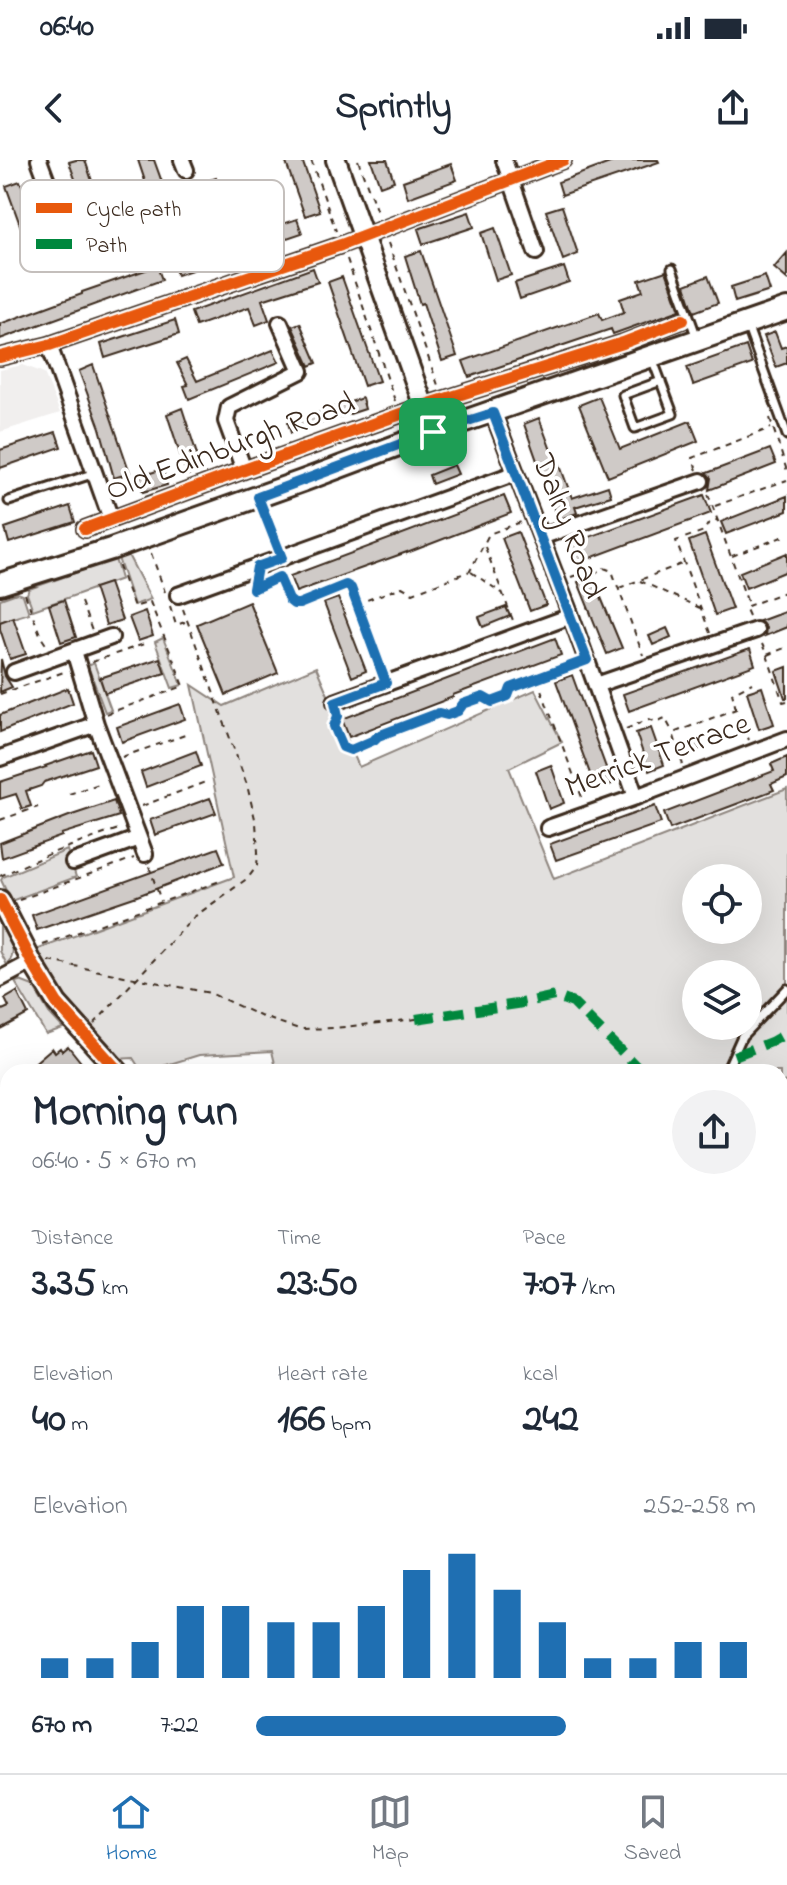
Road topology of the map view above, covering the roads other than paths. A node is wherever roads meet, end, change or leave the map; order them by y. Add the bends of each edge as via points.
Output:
1 (39, 160) edge
2 (336, 160) edge
3 (504, 160) edge
4 (563, 160) edge
5 (511, 179) junction
6 (46, 180) edge
7 (364, 236) junction
8 (536, 252) dead end
9 (284, 265) edge
10 (672, 269) dead end
11 (262, 272) edge
12 (787, 309) edge
13 (683, 320) dead end
14 (280, 323) dead end
15 (746, 323) junction
16 (698, 339) junction
17 (49, 345) junction
18 (652, 355) junction
19 (0, 357) edge
20 (661, 381) junction
21 (423, 406) junction
22 (493, 413) junction
23 (433, 432) junction
24 (787, 435) edge
25 (244, 470) junction
26 (95, 473) junction
27 (516, 473) junction
28 (701, 481) road end
29 (9, 501) dead end
30 (111, 519) junction
31 (85, 529) dead end
32 (541, 537) junction
33 (9, 581) edge
34 (178, 595) road end
35 (571, 616) junction
36 (756, 630) road end
37 (111, 637) dead end
38 (74, 651) junction
39 (14, 672) dead end
40 (596, 685) junction
41 (335, 702) road end
42 (96, 720) junction
43 (787, 739) edge
44 (0, 758) edge
45 (636, 797) junction
46 (134, 824) junction
47 (548, 828) dead end
48 (141, 856) road end
49 (73, 862) dead end
50 (2, 903) edge
51 (30, 957) junction
52 (0, 979) edge
53 (787, 989) edge
54 (107, 1064) edge
55 (730, 1064) edge

1 - 6 street
2 - 7 street
3 - 5 street
4 - 5 street
5 - 7 street
5 - 8 street
7 - 9 street
7 - 21 street
10 - 16 lane
11 - 17 street
12 - 15 main road, Old Edinburgh Road
13 - 21 street, Old Edinburgh Road
14 - 25 street via 301,371 229,407 226,421
15 - 16 main road, Old Edinburgh Road
15 - 24 lane
16 - 18 main road, Old Edinburgh Road
17 - 19 street
17 - 26 street
18 - 20 lane
18 - 22 main road, Old Edinburgh Road
20 - 20 lane via 673,414 635,428 623,395
21 - 23 street
21 - 25 street, Old Edinburgh Road
22 - 23 main road, Old Edinburgh Road
22 - 27 street, Dalry Road
23 - 33 main road, Old Edinburgh Road
25 - 30 street, Old Edinburgh Road
26 - 29 lane
26 - 30 street
27 - 32 street, Dalry Road
27 - 34 street
28 - 32 street
30 - 31 street, Old Edinburgh Road
32 - 35 street, Dalry Road
35 - 40 street, Dalry Road
35 - 41 street
36 - 40 street
37 - 38 street
38 - 39 street
38 - 42 street
40 - 45 street, Dalry Road
42 - 44 street
42 - 46 street
43 - 45 street, Merrick Terrace
45 - 47 street, Merrick Terrace
46 - 48 street
46 - 49 street
50 - 51 street
51 - 52 street
51 - 54 street via 57,1003
53 - 55 lane via 742,1036

